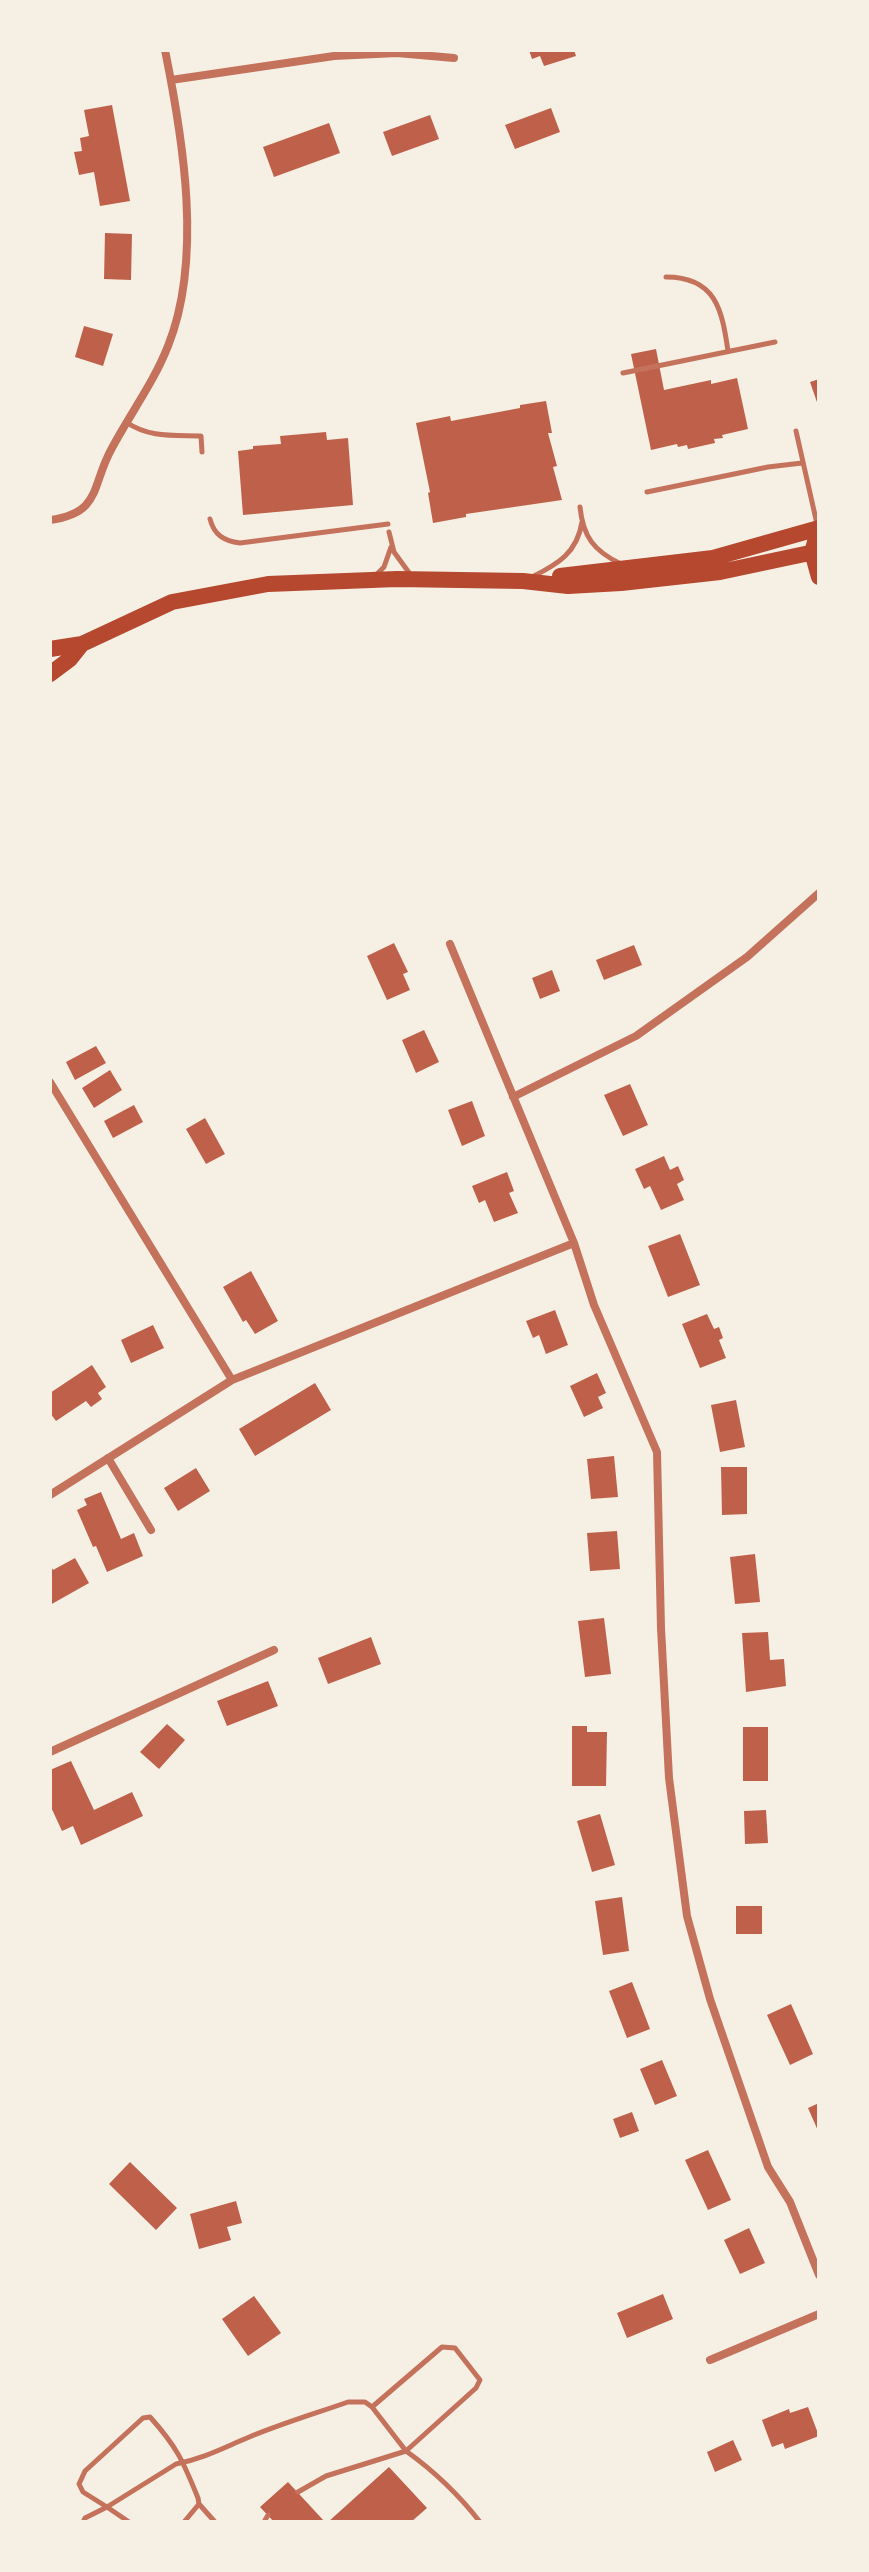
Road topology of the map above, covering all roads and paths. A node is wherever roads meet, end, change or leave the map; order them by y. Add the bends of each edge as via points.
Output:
1 (165, 50) edge
2 (454, 58) dead end
3 (171, 80) junction
4 (666, 277) dead end
5 (775, 342) dead end
6 (728, 351) junction
7 (623, 373) dead end
8 (126, 422) junction
9 (796, 431) dead end
10 (202, 452) dead end
11 (802, 463) junction
12 (647, 492) dead end
13 (580, 507) dead end
14 (210, 519) dead end
15 (50, 520) edge
16 (582, 522) junction
17 (388, 524) dead end
18 (819, 529) edge
19 (389, 532) dead end
20 (391, 546) junction
21 (816, 552) edge
22 (631, 569) junction
23 (819, 577) edge
24 (371, 579) junction
25 (417, 580) junction
26 (523, 581) junction
27 (82, 644) junction
28 (50, 649) edge
29 (50, 674) edge
30 (819, 893) edge
31 (450, 944) dead end
32 (50, 1082) edge
33 (513, 1097) junction
34 (574, 1243) junction
35 (232, 1380) junction
36 (108, 1458) junction
37 (50, 1495) edge
38 (151, 1530) dead end
39 (274, 1650) dead end
40 (50, 1752) edge
41 (819, 2275) edge
42 (819, 2314) edge
43 (710, 2360) dead end
44 (372, 2407) junction
45 (406, 2451) junction
46 (184, 2463) junction
47 (298, 2492) dead end
48 (199, 2504) junction
49 (107, 2507) junction
50 (268, 2515) dead end
51 (83, 2522) edge
52 (129, 2522) edge
53 (184, 2522) edge
54 (215, 2522) edge
55 (264, 2522) edge
56 (480, 2522) edge

1 - 3 street
2 - 3 street via 397,53 334,56
3 - 8 street via 185,188 184,272 169,344
4 - 6 lane via 688,278 710,292 722,316
5 - 6 lane
6 - 7 lane
8 - 10 lane via 156,435 201,436
8 - 15 street via 88,504 77,514
9 - 11 lane
11 - 12 lane
11 - 18 lane
13 - 16 lane
14 - 17 lane via 218,535 240,543
16 - 22 lane via 592,545
16 - 26 lane via 572,551
18 - 21 main road
18 - 22 main road via 713,558
19 - 20 lane
20 - 24 lane via 384,567
20 - 25 lane
21 - 23 main road
21 - 26 main road via 668,580 568,586
22 - 26 main road
24 - 25 main road
24 - 27 main road via 268,584 172,602
25 - 26 main road
27 - 28 main road
27 - 29 main road
30 - 33 street via 747,957 636,1036
31 - 33 street
32 - 35 street
33 - 34 street
34 - 35 street
34 - 41 street via 594,1305 657,1452 669,1778 687,1916 768,2167 790,2202
35 - 36 street
36 - 37 street
36 - 38 street
39 - 40 street
42 - 43 street
44 - 45 lane
44 - 45 lane via 442,2347 455,2348 480,2380
44 - 46 lane via 348,2402
45 - 47 lane via 326,2476
45 - 56 lane via 462,2499
46 - 48 lane
46 - 49 lane
46 - 49 lane via 150,2417 143,2418 85,2471 79,2484
48 - 53 lane
48 - 54 lane
49 - 51 lane
49 - 52 lane
50 - 55 lane

